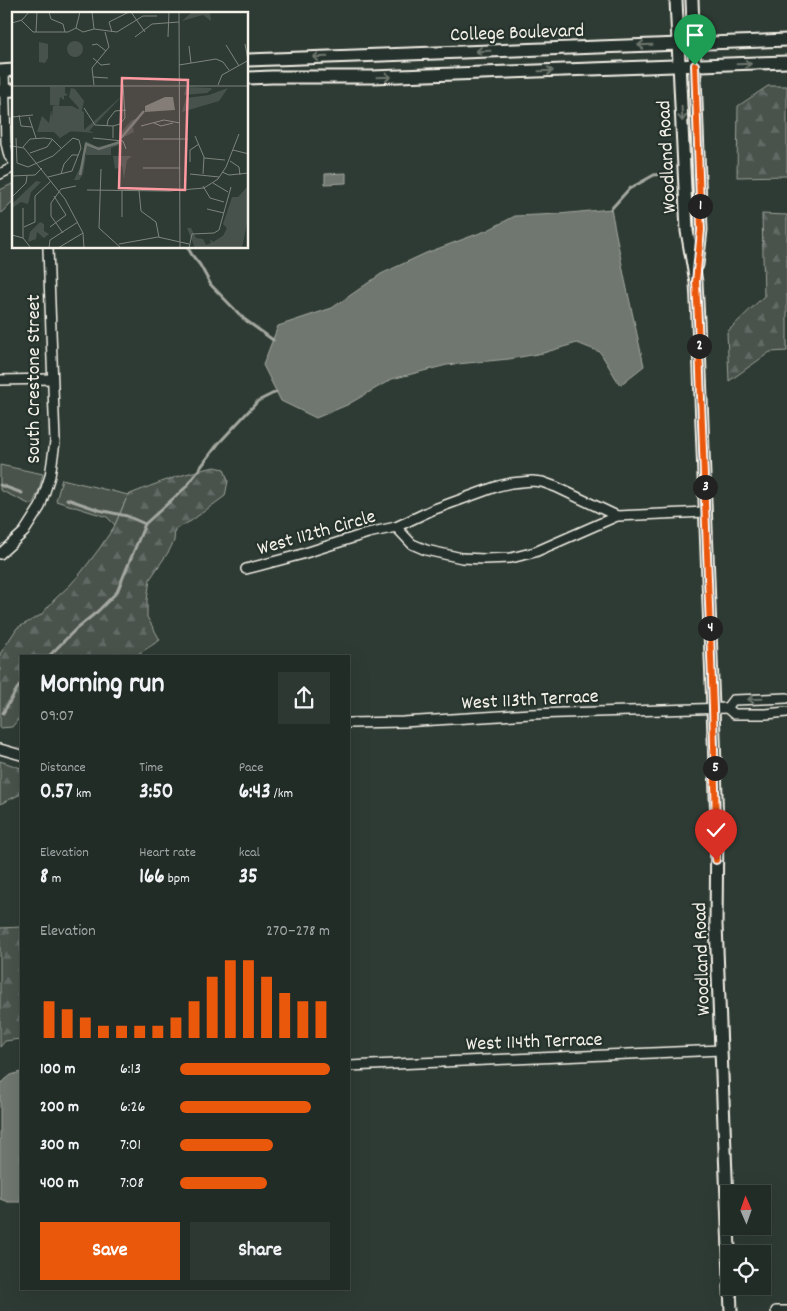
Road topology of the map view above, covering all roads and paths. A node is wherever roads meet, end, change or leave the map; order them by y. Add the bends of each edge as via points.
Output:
1 (676, 0) edge
2 (692, 0) edge
3 (787, 40) edge
4 (694, 43) junction
5 (677, 44) junction
6 (249, 60) edge
7 (787, 62) edge
8 (695, 65) junction
9 (678, 66) junction
10 (6, 71) edge
11 (249, 78) edge
12 (6, 91) edge
13 (12, 159) edge
14 (12, 168) edge
15 (0, 174) edge
16 (48, 249) edge
17 (696, 282) junction
18 (52, 379) junction
19 (0, 380) edge
20 (706, 512) junction
21 (617, 516) junction
22 (396, 528) junction
23 (0, 554) edge
24 (246, 568) dead end
25 (787, 698) edge
26 (713, 708) junction
27 (727, 708) junction
28 (787, 712) edge
29 (350, 723) edge
30 (0, 749) edge
31 (20, 755) edge
32 (721, 1050) junction
33 (350, 1066) edge
34 (729, 1245) edge
35 (730, 1295) edge
36 (731, 1311) edge
37 (776, 1311) edge
38 (787, 1311) edge

1 - 5 main road, Woodland Road
2 - 4 main road, Woodland Road
3 - 4 main road, College Boulevard
4 - 5 main road, College Boulevard
4 - 8 main road, Woodland Road
5 -> 6 main road, College Boulevard
5 - 9 main road, Woodland Road
8 -> 7 main road, College Boulevard
8 - 9 main road, College Boulevard
8 - 17 main road, Woodland Road via 701,230
11 -> 9 main road, College Boulevard
9 -> 17 main road, Woodland Road via 687,231
10 - 12 street
12 - 13 street via 6,143
14 - 15 street
16 - 18 street, South Crestone Street
17 - 20 main road, Woodland Road
18 - 19 street
18 - 23 street, South Crestone Street via 55,442 50,476 40,507 24,532
20 - 21 street, West 112th Circle
20 - 26 main road, Woodland Road
21 - 22 street, West 112th Circle via 556,487 524,481 498,486 432,510
21 - 22 street, West 112th Circle via 534,552 511,558 462,558 426,550 412,544
22 - 24 street, West 112th Circle
25 -> 27 street via 733,700
26 - 27 street, West 113th Terrace
26 - 29 street, West 113th Terrace
26 - 32 main road, Woodland Road
27 - 28 street via 734,714
30 - 31 street
32 - 33 street, West 114th Terrace
32 - 34 main road, Woodland Road
35 - 36 main road
37 - 38 street

